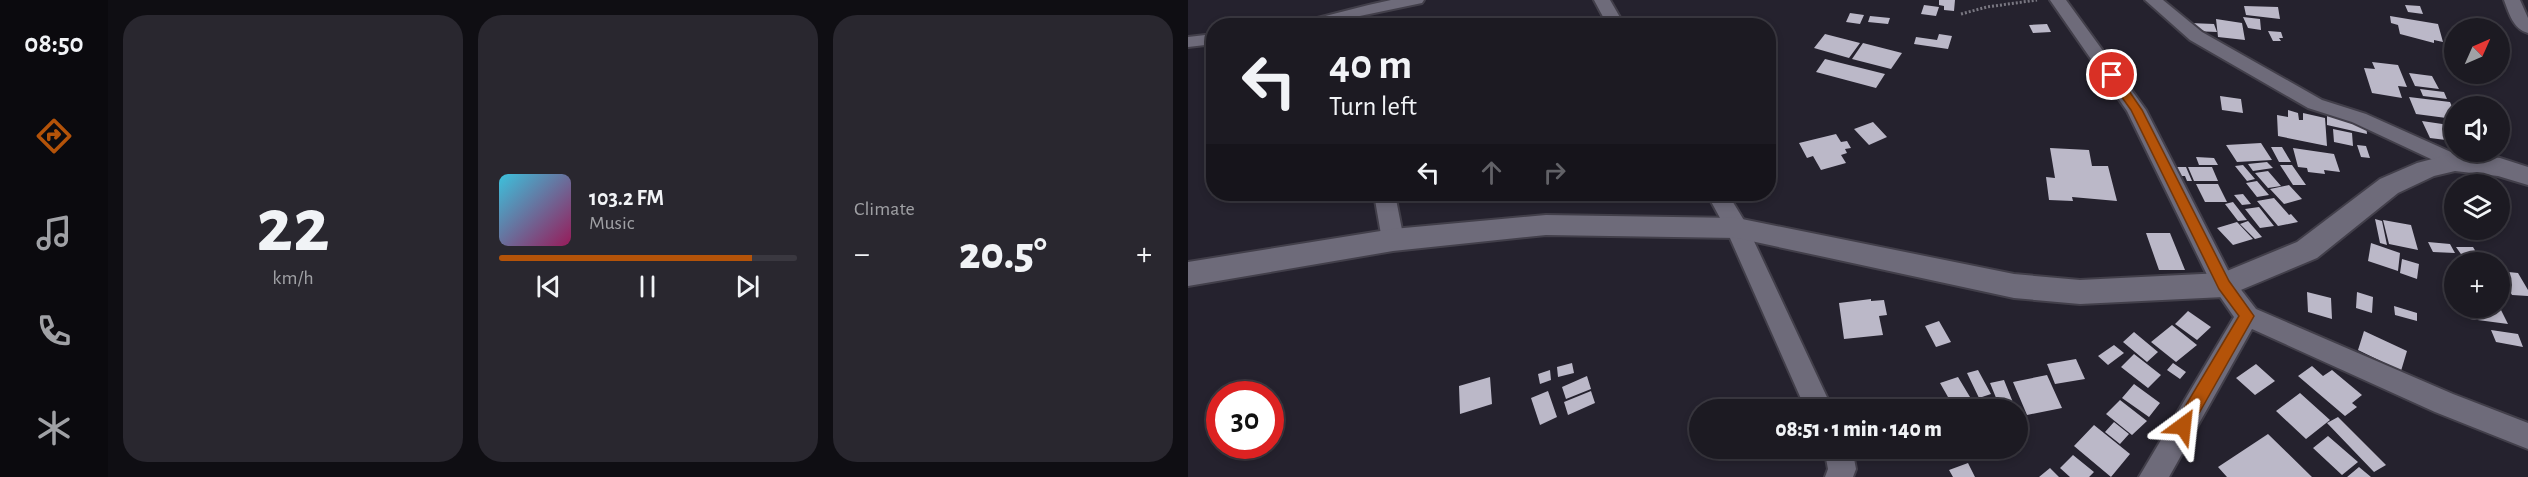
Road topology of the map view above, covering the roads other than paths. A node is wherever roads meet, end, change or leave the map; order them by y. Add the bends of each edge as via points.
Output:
1 (1416, 0) edge
2 (1602, 0) edge
3 (2058, 0) edge
4 (2153, 0) edge
5 (2511, 0) edge
6 (1340, 18) edge
7 (1612, 18) edge
8 (2528, 28) edge
9 (1206, 40) edge
10 (1188, 42) edge
11 (2444, 157) edge
12 (2455, 162) joint
13 (2528, 176) edge
14 (1385, 201) edge
15 (1721, 201) edge
16 (1737, 228) junction
17 (1393, 240) junction
18 (1188, 274) edge
19 (2224, 285) junction
20 (2247, 316) junction
21 (1815, 399) edge
22 (2528, 436) edge
23 (1840, 459) edge
24 (1839, 477) edge
25 (2153, 477) edge

1 - 6 street
2 - 7 street
3 - 19 street via 2136,110
4 - 11 street via 2196,36 2315,104 2359,118
5 - 8 street
9 - 10 street
12 - 13 street via 2500,167
12 - 19 street via 2426,169 2389,186 2307,250
14 - 17 street
15 - 16 street
16 - 17 street via 1546,225
16 - 19 street via 2014,286 2080,292
16 - 21 street
17 - 18 street
19 - 20 street
20 - 22 street via 2444,404
20 - 25 street
23 - 24 street

